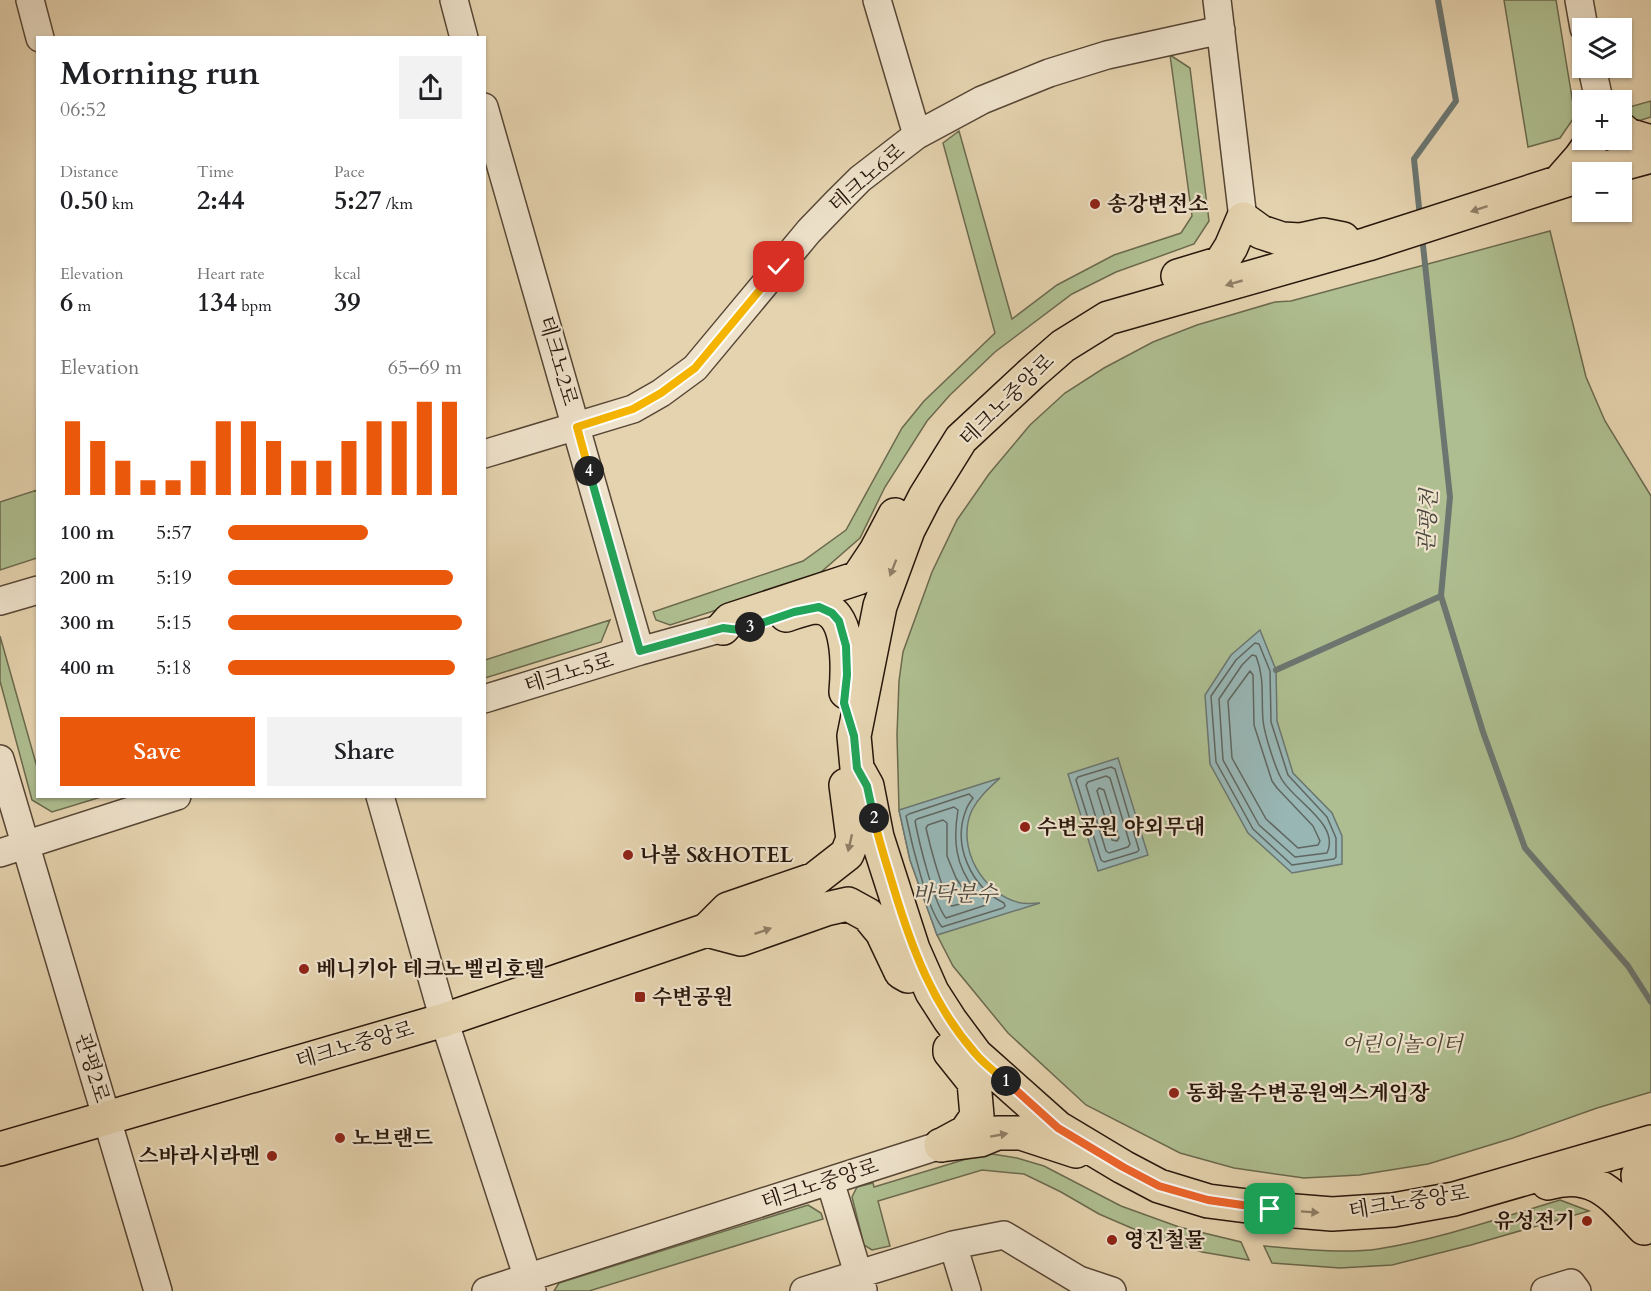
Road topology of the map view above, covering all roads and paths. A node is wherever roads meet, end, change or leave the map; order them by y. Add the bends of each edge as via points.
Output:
1 (30, 0) edge
2 (454, 0) edge
3 (877, 0) edge
4 (1217, 0) edge
5 (1579, 0) edge
6 (1582, 18) edge
7 (1221, 30) junction
8 (39, 36) edge
9 (464, 36) edge
10 (486, 114) edge
11 (917, 135) junction
12 (1632, 136) edge
13 (1651, 142) edge
14 (1586, 150) edge
15 (1651, 156) edge
16 (1629, 162) edge
17 (1559, 182) edge
18 (1243, 219) junction
19 (1286, 253) junction
20 (1108, 318) junction
21 (577, 427) junction
22 (961, 439) junction
23 (486, 453) edge
24 (36, 591) edge
25 (0, 601) edge
26 (723, 628) junction
27 (640, 651) junction
28 (486, 698) edge
29 (854, 736) junction
30 (0, 759) edge
31 (857, 768) junction
32 (171, 798) edge
33 (381, 798) edge
34 (12, 849) edge
35 (707, 930) junction
36 (932, 992) junction
37 (444, 1020) junction
38 (950, 1020) junction
39 (107, 1118) junction
40 (941, 1145) junction
41 (0, 1149) edge
42 (1645, 1150) edge
43 (1123, 1167) junction
44 (1522, 1178) junction
45 (830, 1181) junction
46 (1648, 1234) edge
47 (953, 1245) junction
48 (861, 1282) edge
49 (530, 1285) edge
50 (1081, 1286) edge
51 (158, 1291) edge
52 (486, 1291) edge
53 (804, 1291) edge
54 (968, 1291) edge
55 (1112, 1291) edge
56 (1545, 1291) edge
57 (1577, 1291) edge

1 - 8 street
2 - 9 street
3 - 11 street
4 - 7 street
5 - 6 street
7 - 11 street, 테크노6로 via 1107,55 1050,73 982,100
7 - 18 street
10 - 21 street, 테크노2로
11 - 21 street, 테크노6로 via 860,179 809,231 695,368 633,409
12 - 13 main road
14 - 17 main road
15 - 16 main road
17 -> 19 main road, 테크노중앙로 via 1368,244
18 - 19 main road
18 - 20 main road via 1221,263 1148,289
19 -> 20 main road, 테크노중앙로
20 - 22 main road, 테크노중앙로 via 1063,346
21 - 23 street
21 - 27 street, 테크노2로
22 - 26 main road via 927,461 858,578 730,620
22 -> 29 main road, 테크노중앙로 via 925,497 891,572 879,606
24 - 25 street
26 - 27 street, 테크노5로
26 - 29 main road via 740,630 819,607 832,613 839,621 846,646 844,703
27 - 28 street, 테크노5로
29 - 31 main road, 테크노중앙로
30 - 34 street
31 -> 35 main road via 846,785 853,839 848,854 815,879 728,909
31 - 36 main road, 테크노중앙로 via 867,786 878,837 913,949
32 - 34 street
33 - 37 street
34 - 39 street, 관평2로
35 -> 36 main road via 741,939 848,904 868,915 882,932 901,972
35 - 37 main road, 테크노중앙로
36 - 38 main road, 테크노중앙로
37 - 39 main road, 테크노중앙로
37 - 49 street
38 - 40 main road via 950,1052 974,1082 977,1116 966,1132
38 - 43 main road, 테크노중앙로 via 976,1055 1058,1128
39 - 41 main road, 테크노중앙로
39 - 51 street, 관평2로
40 -> 43 main road via 1021,1133
40 - 45 street, 테크노중앙로
42 - 44 main road, 테크노중앙로
42 - 46 main road via 1638,1175
43 -> 44 main road, 테크노중앙로 via 1159,1186 1208,1200 1332,1214 1393,1210 1454,1199
44 - 46 main road via 1536,1186 1562,1179 1592,1181 1615,1198
45 - 48 street
45 - 49 street, 테크노중앙로
47 - 48 street
47 - 50 street via 1004,1235
47 - 54 street
48 - 53 street
49 - 52 street
50 - 55 street
56 - 57 street via 1571,1283

